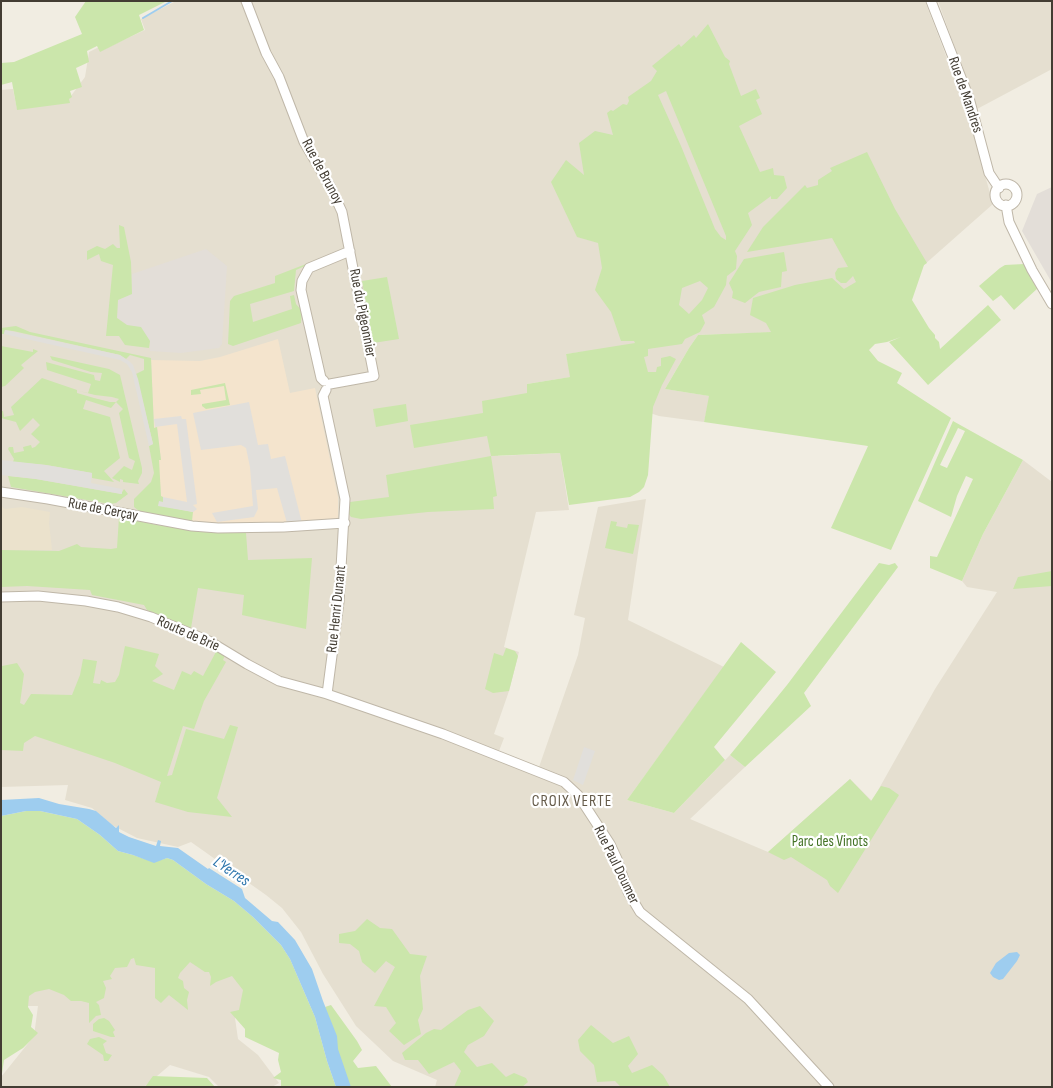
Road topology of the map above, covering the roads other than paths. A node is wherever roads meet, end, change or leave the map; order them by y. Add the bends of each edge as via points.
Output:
1 (246, 1) edge
2 (931, 1) edge
3 (998, 188) junction
4 (1006, 205) junction
5 (350, 251) junction
6 (1052, 304) edge
7 (327, 385) junction
8 (1, 492) edge
9 (345, 523) junction
10 (1, 596) edge
11 (327, 694) junction
12 (365, 708) joint
13 (829, 1087) edge

1 - 5 street, Rue de Brunoy via 266,53 280,77 304,142 339,204
2 - 3 street, Rue de Mandres via 969,98 989,173
3 - 4 street via 997,199
3 - 4 street via 1010,185 1016,191 1016,199
4 - 6 street via 1008,222
5 - 7 street via 309,268 302,281 301,290 321,378
5 - 7 street, Rue du Pigeonnier via 374,376
7 - 9 street via 324,396 346,499
8 - 9 street, Rue de Cerçay via 178,525 284,527
9 - 11 street, Rue Henri Dunant
10 - 11 street, Route de Brie via 38,596 118,607 209,641 279,681
11 - 12 street, Route de Brie
12 - 13 street, Rue Paul Doumer via 464,742 570,786 610,844 628,892 640,912 748,1000

